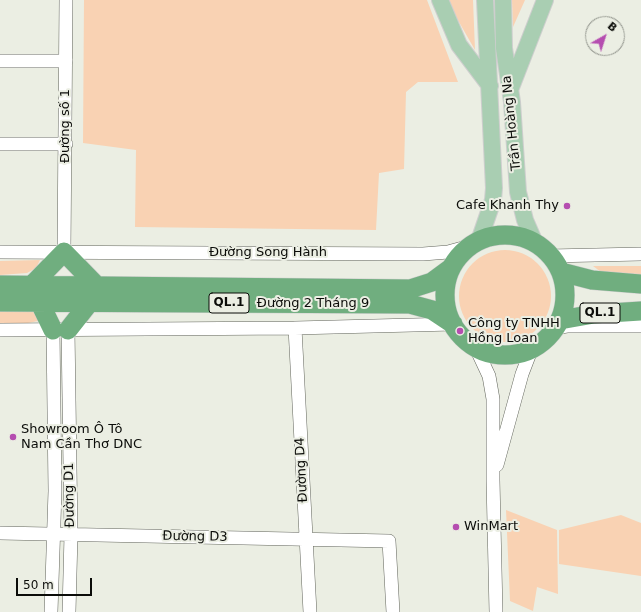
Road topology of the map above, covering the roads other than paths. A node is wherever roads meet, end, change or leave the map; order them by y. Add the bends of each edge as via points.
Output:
1 (66, 0) edge
2 (440, 0) edge
3 (485, 0) edge
4 (503, 0) edge
5 (545, 0) edge
6 (0, 61) edge
7 (66, 61) junction
8 (490, 87) junction
9 (510, 90) junction
10 (0, 144) edge
11 (66, 144) junction
12 (474, 243) junction
13 (535, 243) junction
14 (0, 252) edge
15 (64, 252) junction
16 (641, 254) edge
17 (550, 256) junction
18 (451, 268) junction
19 (561, 272) junction
20 (641, 284) edge
21 (0, 285) edge
22 (35, 294) junction
23 (94, 294) junction
24 (0, 302) edge
25 (641, 311) edge
26 (453, 324) junction
27 (557, 324) junction
28 (641, 326) edge
29 (295, 328) junction
30 (0, 330) edge
31 (60, 330) junction
32 (475, 346) junction
33 (532, 348) junction
34 (493, 480) junction
35 (0, 533) edge
36 (54, 533) junction
37 (71, 535) junction
38 (306, 540) junction
39 (51, 612) edge
40 (69, 612) edge
41 (310, 612) edge
42 (393, 612) edge
43 (496, 612) edge

1 - 7 street, Đường số 1
2 - 8 main road via 459,45
3 - 8 main road, Trần Hoàng Na
4 - 9 main road, Trần Hoàng Na via 504,48
5 - 9 main road
6 - 7 street
7 - 11 street, Đường số 1
8 - 12 main road, Trần Hoàng Na via 493,200
9 - 13 main road, Trần Hoàng Na via 518,192 525,220
10 - 11 street
11 - 15 street, Đường số 1
12 - 13 highway via 498,235 507,235
12 - 15 street, Đường Song Hành via 448,252 423,254
12 - 18 highway
13 - 17 highway
14 - 15 street, Đường Song Hành
15 - 22 highway
15 - 23 highway
16 - 17 street
17 - 19 highway
18 - 23 highway, Đường 2 Tháng 9 / QL.1 via 432,282 410,289
18 - 26 highway via 445,297
19 - 20 highway via 592,280
19 - 27 highway via 565,291 563,311
21 - 22 highway, Đường 2 Tháng 9 / QL.1
22 - 23 highway, Đường 2 Tháng 9 / QL.1
22 - 24 highway, Đường 2 Tháng 9 / QL.1
22 - 31 highway
23 - 26 highway, Đường 2 Tháng 9 / QL.1 via 410,304 432,310
23 - 31 highway
25 - 27 highway, QL.1 via 594,314
26 - 29 street
26 - 32 highway
27 - 28 street
27 - 33 highway via 548,336
29 - 31 street
29 - 38 street, Đường D4
30 - 31 street
31 - 36 street, Đường D1
31 - 37 street, Đường D1
32 - 33 highway via 504,354 523,352
32 - 34 street via 492,387
33 - 34 street via 522,374
34 - 43 street
35 - 36 street, Đường D3
36 - 37 street, Đường D3
36 - 39 street, Đường D1
37 - 38 street, Đường D3
37 - 40 street, Đường D1
38 - 41 street, Đường D4
38 - 42 street, Đường D3 via 389,541

